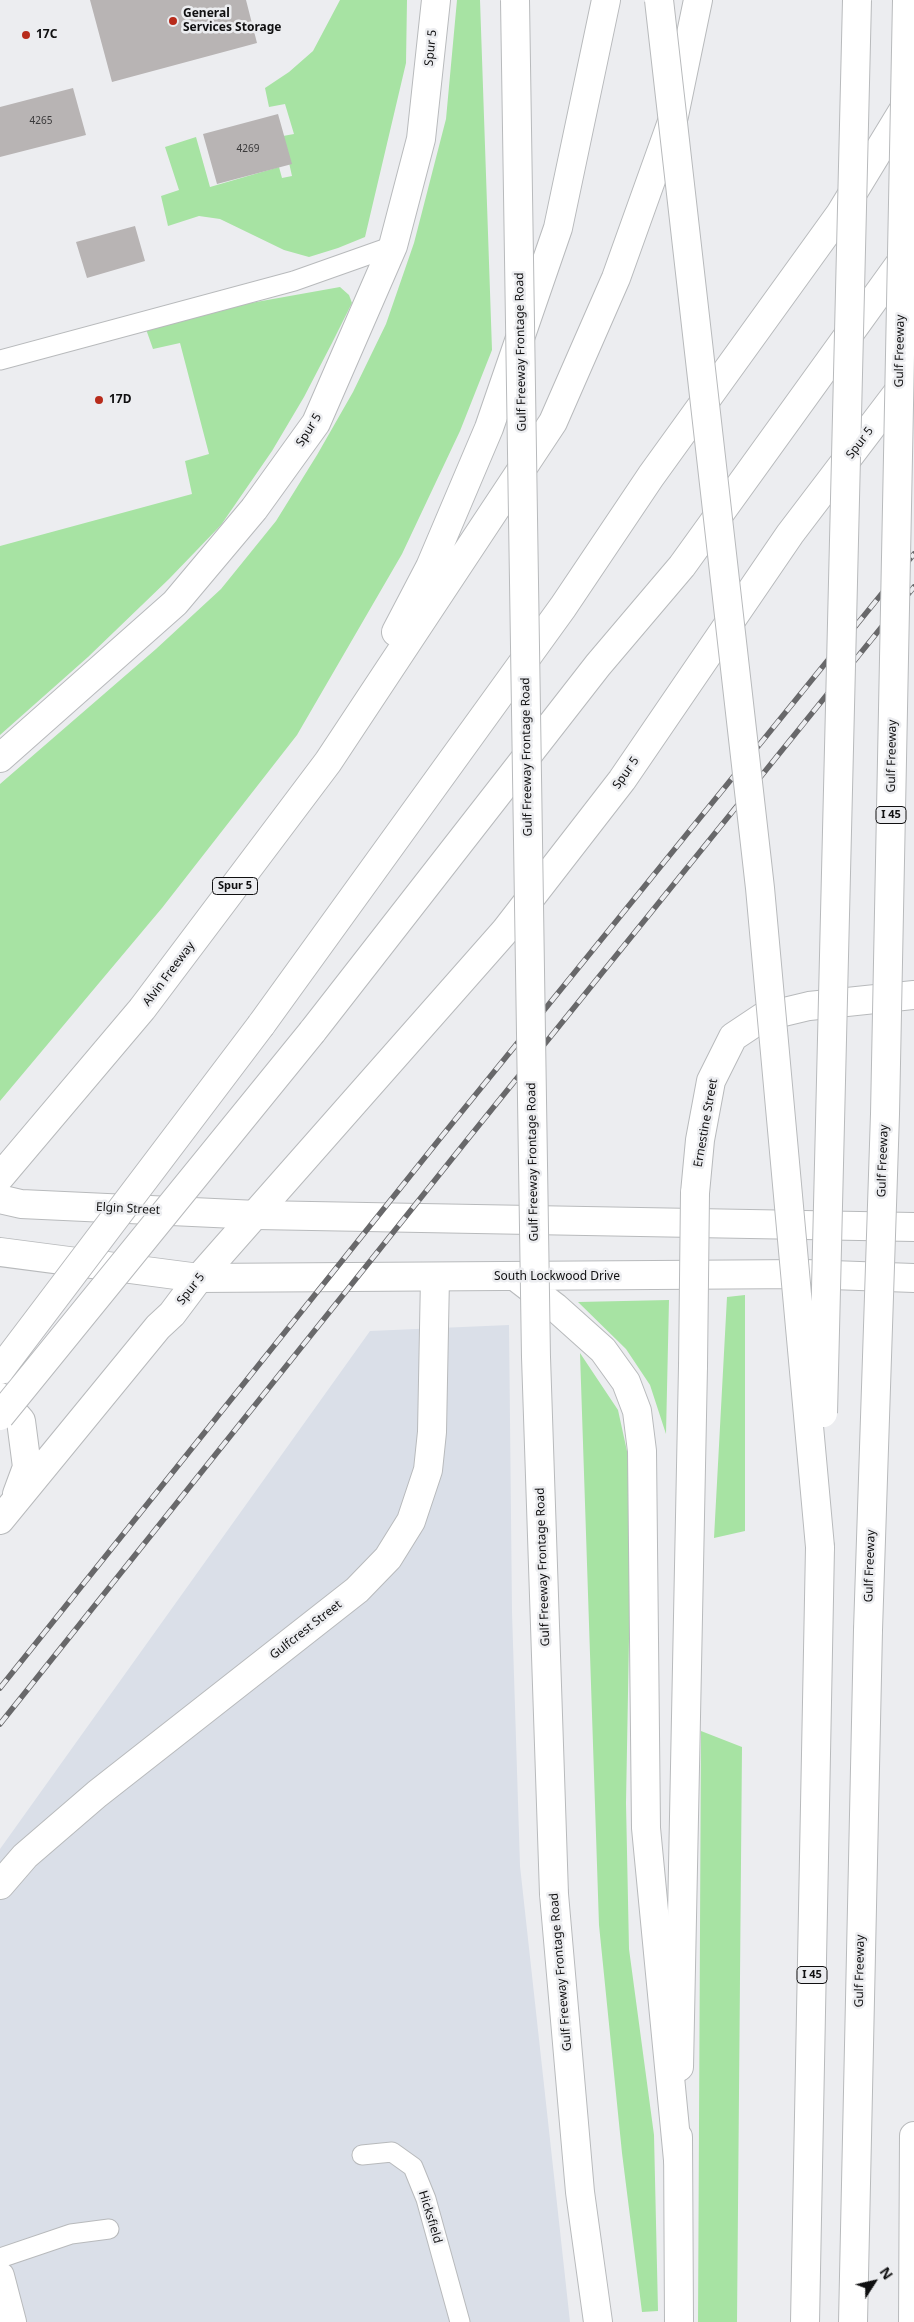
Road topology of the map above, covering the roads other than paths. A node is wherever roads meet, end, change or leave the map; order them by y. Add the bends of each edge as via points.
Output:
1 (436, 0) edge
2 (515, 0) edge
3 (606, 0) edge
4 (659, 0) edge
5 (698, 0) edge
6 (857, 0) edge
7 (907, 0) edge
8 (914, 93) edge
9 (914, 243) edge
10 (392, 246) junction
11 (0, 360) edge
12 (914, 371) edge
13 (0, 758) edge
14 (328, 762) junction
15 (914, 995) edge
16 (0, 1177) edge
17 (0, 1199) edge
18 (256, 1215) junction
19 (914, 1227) edge
20 (0, 1252) edge
21 (435, 1277) junction
22 (516, 1277) junction
23 (199, 1278) junction
24 (914, 1278) edge
25 (0, 1370) edge
26 (0, 1397) edge
27 (0, 1416) edge
28 (6, 1512) edge
29 (820, 1547) junction
30 (0, 1885) edge
31 (914, 2136) edge
32 (362, 2155) dead end
33 (678, 2160) junction
34 (109, 2229) dead end
35 (0, 2258) edge
36 (0, 2276) edge
37 (12, 2322) edge
38 (460, 2322) edge
39 (598, 2322) edge
40 (679, 2322) edge
41 (805, 2322) edge
42 (853, 2322) edge
43 (913, 2322) edge

1 - 10 main road, Spur 5 via 421,139
2 - 39 main road, Gulf Freeway Frontage Road, bridge via 536,1357 554,1894 580,2192
3 - 14 main road via 558,228 489,428 430,567
4 - 29 main road, bridge via 760,888
5 - 14 main road via 674,116 616,278 553,422
6 - 29 main road, I 45, bridge
7 - 42 main road, Gulf Freeway / I 45, bridge via 885,1104 868,1630
8 - 25 main road, bridge via 840,214 651,476 563,607 261,1025
9 - 27 main road, bridge via 682,566 598,665 312,1032
10 - 11 lane via 294,281
10 - 13 main road, Spur 5 via 316,423 254,509 175,602
12 - 18 main road, Spur 5 via 790,534 622,780 505,931
14 - 16 main road, Alvin Freeway / Spur 5 via 142,1010
15 - 33 main road, Ernestine Street, bridge via 809,1006 763,1017 733,1037 710,1081 695,1193
17 - 18 main road, Elgin Street via 22,1204
18 - 19 main road
18 - 23 main road, Spur 5
20 - 23 main road
21 - 22 main road, South Lockwood Drive
21 - 23 main road, South Lockwood Drive
21 - 30 main road, Gulfcrest Street via 432,1432 428,1470 411,1521 388,1558 357,1590 97,1794 25,1856
22 - 24 main road, South Lockwood Drive via 805,1274
22 - 33 main road via 603,1350 626,1382 637,1411 642,1451 646,1828
23 - 28 main road, Spur 5
26 - 28 main road via 21,1421 27,1467
29 - 41 main road, I 45
31 - 43 main road
32 - 38 lane, Hicksfield via 392,2152 413,2166 426,2199
33 - 40 main road
34 - 35 lane via 71,2234
36 - 37 main road

